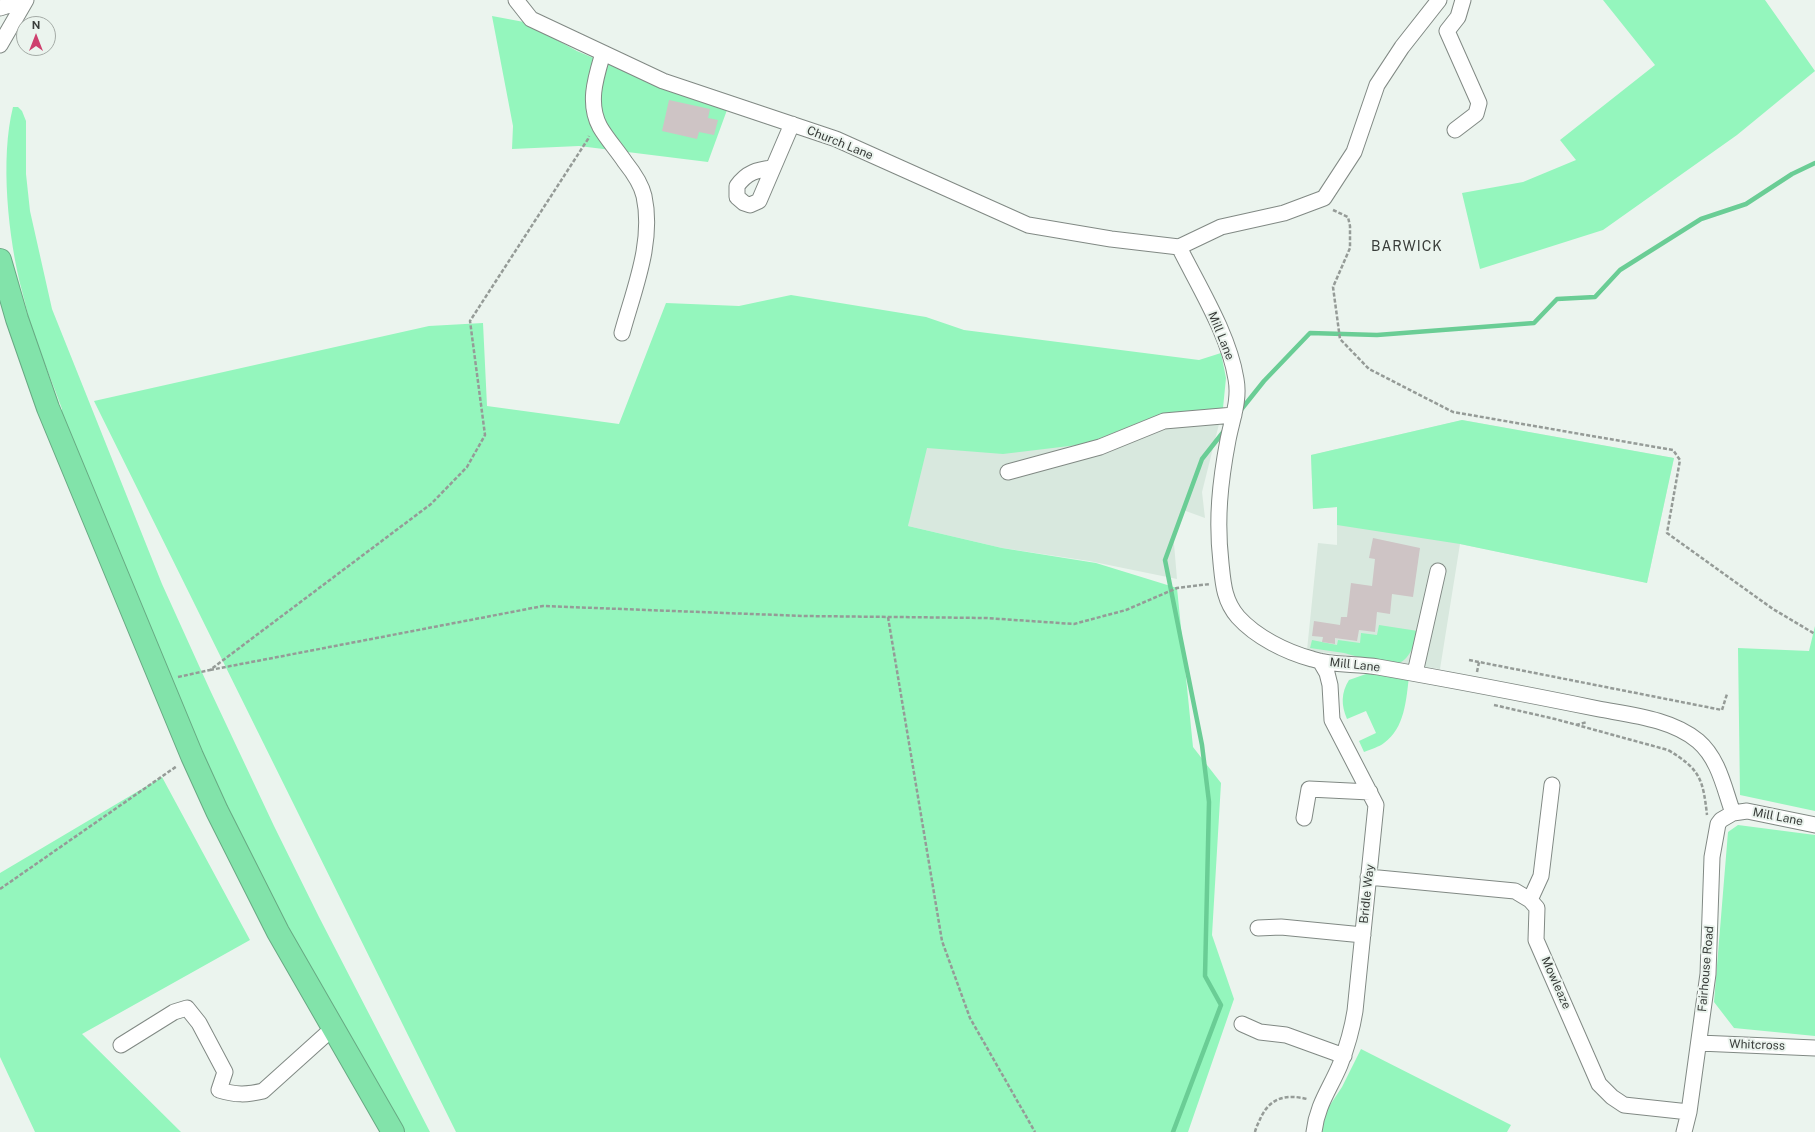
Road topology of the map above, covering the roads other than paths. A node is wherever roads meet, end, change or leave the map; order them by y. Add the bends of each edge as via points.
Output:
1 (25, 0) edge
2 (516, 0) edge
3 (1439, 0) edge
4 (1463, 0) edge
5 (0, 8) edge
6 (0, 44) edge
7 (603, 53) junction
8 (792, 124) junction
9 (1455, 130) dead end
10 (772, 168) dead end
11 (1179, 247) junction
12 (0, 260) edge
13 (622, 333) dead end
14 (1234, 415) junction
15 (1008, 472) dead end
16 (1438, 571) dead end
17 (1320, 662) junction
18 (1415, 673) junction
19 (1552, 785) dead end
20 (1370, 792) junction
21 (1733, 813) junction
22 (1304, 818) dead end
23 (1815, 824) edge
24 (1368, 877) junction
25 (1530, 900) junction
26 (1258, 928) dead end
27 (1363, 935) junction
28 (1242, 1024) dead end
29 (333, 1028) junction
30 (1699, 1043) junction
31 (121, 1045) dead end
32 (1815, 1048) edge
33 (1344, 1056) junction
34 (1689, 1112) junction
35 (393, 1132) edge
36 (1314, 1132) edge
37 (1684, 1132) edge

1 - 5 street
1 - 6 street
2 - 7 street, Church Lane via 531,19
3 - 11 street via 1402,47 1378,85 1354,152 1324,198 1284,213 1221,228
4 - 9 street via 1458,17 1447,31 1479,102 1476,114
7 - 8 street, Church Lane via 663,81
7 - 13 street via 596,78 593,107 600,126 638,179 648,217 642,262
8 - 10 street
8 - 11 street, Church Lane via 836,139 1028,225
11 - 14 street, Mill Lane via 1227,344 1237,380
12 - 29 highway via 17,319 48,408 192,756 278,932
14 - 15 street via 1164,421 1100,447
14 - 17 street, Mill Lane via 1219,495 1218,533 1225,597 1237,616 1270,642
16 - 18 street
17 - 18 street, Mill Lane via 1361,664
17 - 20 street, Bridle Way via 1327,673 1330,685 1332,720
18 - 21 street, Mill Lane via 1632,716 1680,729 1709,752 1717,766
19 - 25 street via 1541,876
20 - 22 street via 1309,789
20 - 24 street, Bridle Way via 1376,805
21 - 23 street, Mill Lane via 1747,811
21 - 30 street, Fairhouse Road via 1718,824 1712,857 1708,974
24 - 25 street via 1515,891
24 - 27 street, Bridle Way
25 - 34 street, Mowleaze via 1537,908 1536,940 1599,1084 1624,1105
26 - 27 street via 1281,927
27 - 33 street, Bridle Way via 1355,1011
28 - 33 street via 1260,1032 1286,1034
29 - 31 street via 263,1091 248,1095 219,1090 225,1072 199,1023 187,1008 174,1012
29 - 35 highway
30 - 32 street, Whitcross
30 - 34 street, Fairhouse Road
33 - 36 street, Bridle Way via 1321,1102
34 - 37 street, Fairhouse Road

